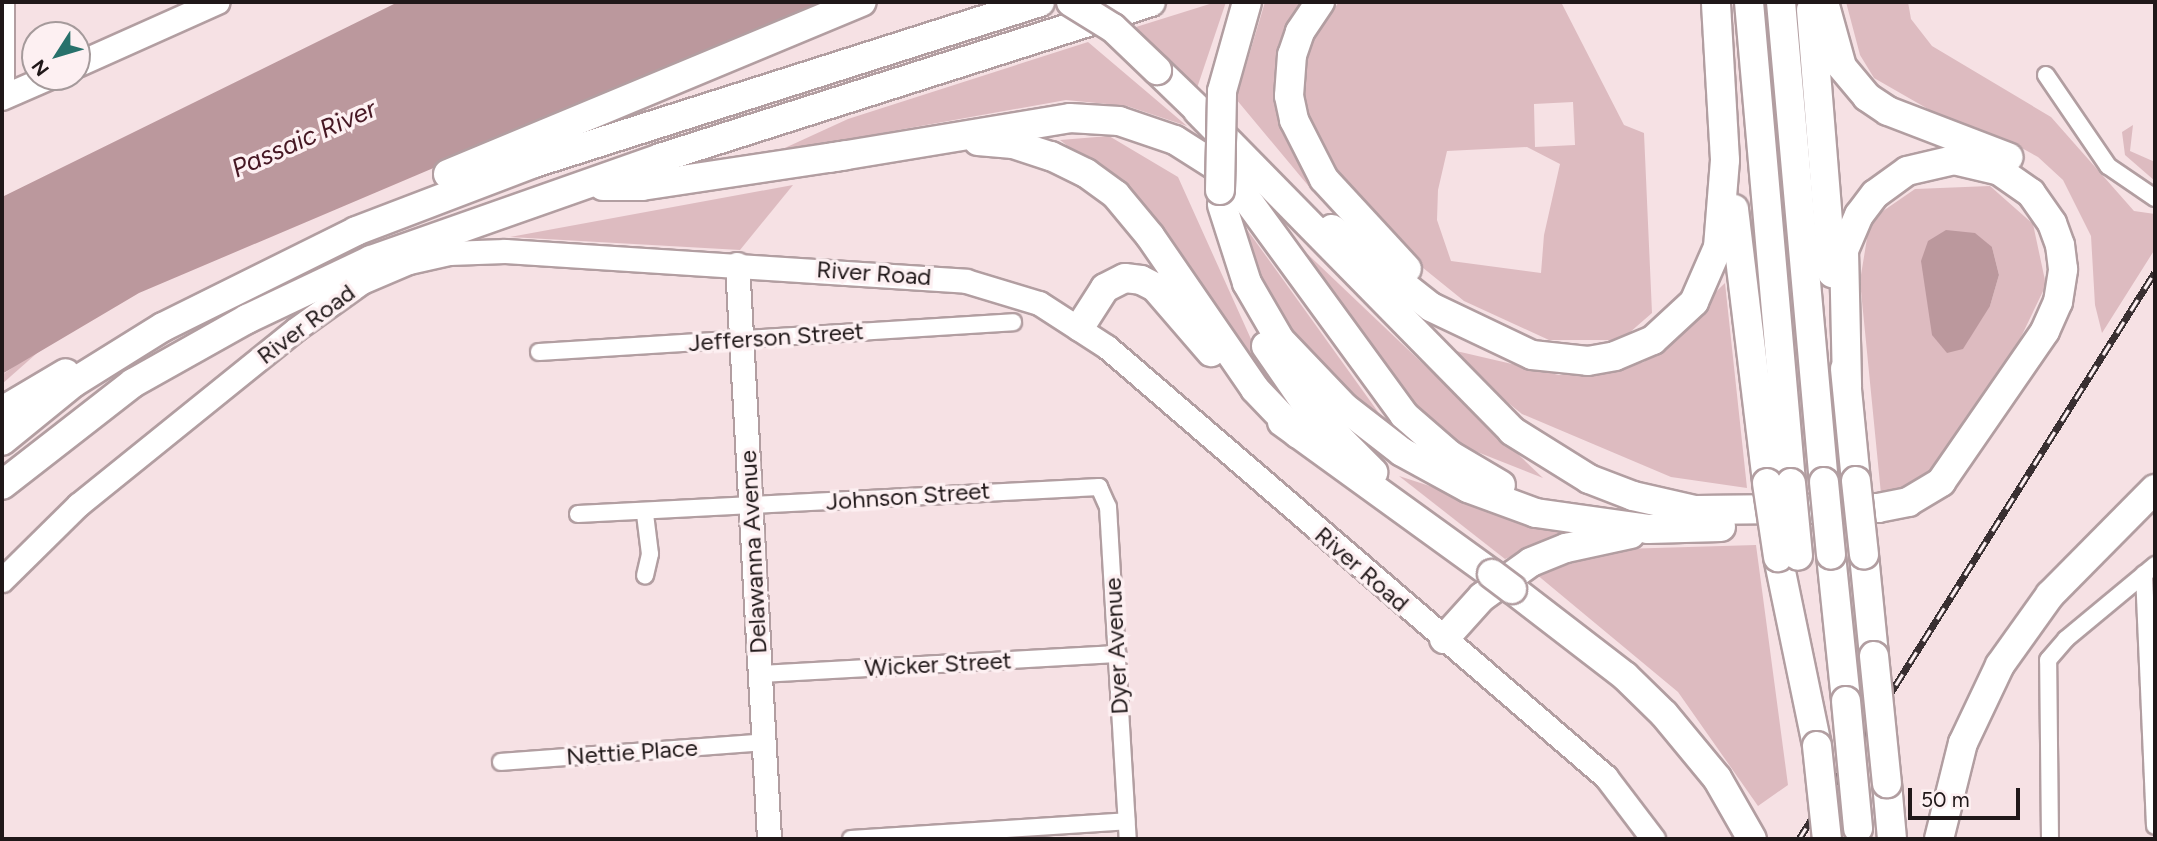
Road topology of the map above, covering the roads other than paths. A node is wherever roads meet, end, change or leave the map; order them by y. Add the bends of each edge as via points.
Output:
1 (6, 2) edge
2 (218, 2) edge
3 (862, 2) edge
4 (1040, 2) edge
5 (1071, 2) edge
6 (1151, 2) edge
7 (1247, 2) edge
8 (1320, 2) edge
9 (1716, 2) edge
10 (1749, 2) edge
11 (1782, 2) edge
12 (1811, 2) edge
13 (1824, 2) edge
14 (91, 59) edge
15 (2046, 75) dead end
16 (21, 90) edge
17 (4, 97) edge
18 (1198, 111) junction
19 (1723, 116) junction
20 (829, 158) junction
21 (582, 186) junction
22 (1221, 198) junction
23 (2155, 198) edge
24 (737, 264) junction
25 (257, 277) junction
26 (1013, 322) dead end
27 (163, 327) junction
28 (1080, 327) junction
29 (740, 339) junction
30 (1507, 345) junction
31 (539, 352) dead end
32 (1847, 387) junction
33 (2, 411) edge
34 (1297, 434) junction
35 (2, 441) edge
36 (1779, 483) junction
37 (2, 485) edge
38 (1067, 485) joint
39 (2155, 489) edge
40 (749, 507) junction
41 (578, 514) dead end
42 (645, 514) junction
43 (1599, 523) junction
44 (1648, 529) junction
45 (2150, 569) edge
46 (645, 575) dead end
47 (2, 580) edge
48 (1502, 582) junction
49 (1444, 639) junction
50 (1117, 654) junction
51 (760, 674) junction
52 (764, 742) junction
53 (501, 762) dead end
54 (1126, 821) junction
55 (2155, 826) edge
56 (1746, 827) edge
57 (1859, 834) edge
58 (769, 839) edge
59 (851, 839) edge
60 (1128, 839) edge
61 (1653, 839) edge
62 (1826, 839) edge
63 (1892, 839) edge
64 (1939, 839) edge
65 (2050, 839) edge

1 - 17 street
2 - 14 main road
3 - 25 highway via 401,196
4 - 25 highway via 483,180
5 - 18 highway, bridge via 1113,28
6 - 21 highway
7 - 22 highway, bridge via 1222,91
8 - 30 highway via 1300,32 1290,69 1291,108 1308,155 1392,255
9 - 19 highway
10 - 36 highway
11 - 57 highway, bridge
12 - 32 highway via 1830,253
13 - 44 highway via 1842,67 1867,97 1888,111 2014,159 2053,192 2068,216 2079,255 2080,282 2071,320 1975,471 1952,496 1924,513 1878,524
15 - 23 street via 2108,166
16 - 17 main road
18 - 30 highway via 1416,297 1459,324
18 - 32 highway via 1512,431 1589,479 1633,496 1695,510 1878,508 1908,502 1941,482 2045,331 2058,302 2063,269 2060,245 2052,223 2031,193 2000,171 1954,160 1907,171 1875,194 1859,215 1844,251
19 - 30 highway via 1724,188 1718,247 1708,277 1685,313 1653,340 1601,359 1560,361
19 - 36 highway
20 - 21 highway via 642,186
20 - 34 highway via 987,141 1027,147 1086,173 1133,214 1248,379
20 - 43 highway via 948,134 1070,118 1119,121 1175,140 1216,166 1244,194 1384,391 1425,435 1506,488
21 - 37 highway via 371,260 223,332 93,410
22 - 43 highway via 1245,276 1270,326 1304,368 1358,419 1419,463 1484,496 1536,513
22 - 48 highway via 1227,246 1243,299 1294,389 1359,460
24 - 28 street, River Road via 966,281 1023,297
24 - 29 street, Delawanna Avenue
24 - 47 street, River Road via 459,252 399,265 352,288 288,336 78,505
25 - 27 highway
26 - 29 street, Jefferson Street
27 - 33 highway via 37,387
27 - 35 highway via 73,383
28 - 34 highway via 1111,284 1133,278 1148,282 1232,375
28 - 49 street, River Road
29 - 31 street, Jefferson Street
29 - 40 street, Delawanna Avenue
32 - 63 highway, bridge
34 - 48 highway
36 - 62 highway, bridge
38 - 40 street, Johnson Street
38 - 50 street, Dyer Avenue via 1099,487 1106,495
39 - 64 highway via 2050,595 2006,656 1963,743
40 - 42 street, Johnson Street
40 - 51 street, Delawanna Avenue
41 - 42 street, Johnson Street
42 - 46 street via 650,554
43 - 44 highway
44 - 49 highway via 1566,548 1531,562 1482,597
45 - 55 street
45 - 65 street via 2048,660
48 - 56 highway via 1646,694 1700,755
49 - 61 street, River Road via 1606,777
50 - 51 street, Wicker Street
50 - 54 street, Dyer Avenue
51 - 52 street, Delawanna Avenue
52 - 53 street, Nettie Place
52 - 58 street, Delawanna Avenue
54 - 59 street
54 - 60 street, Dyer Avenue

